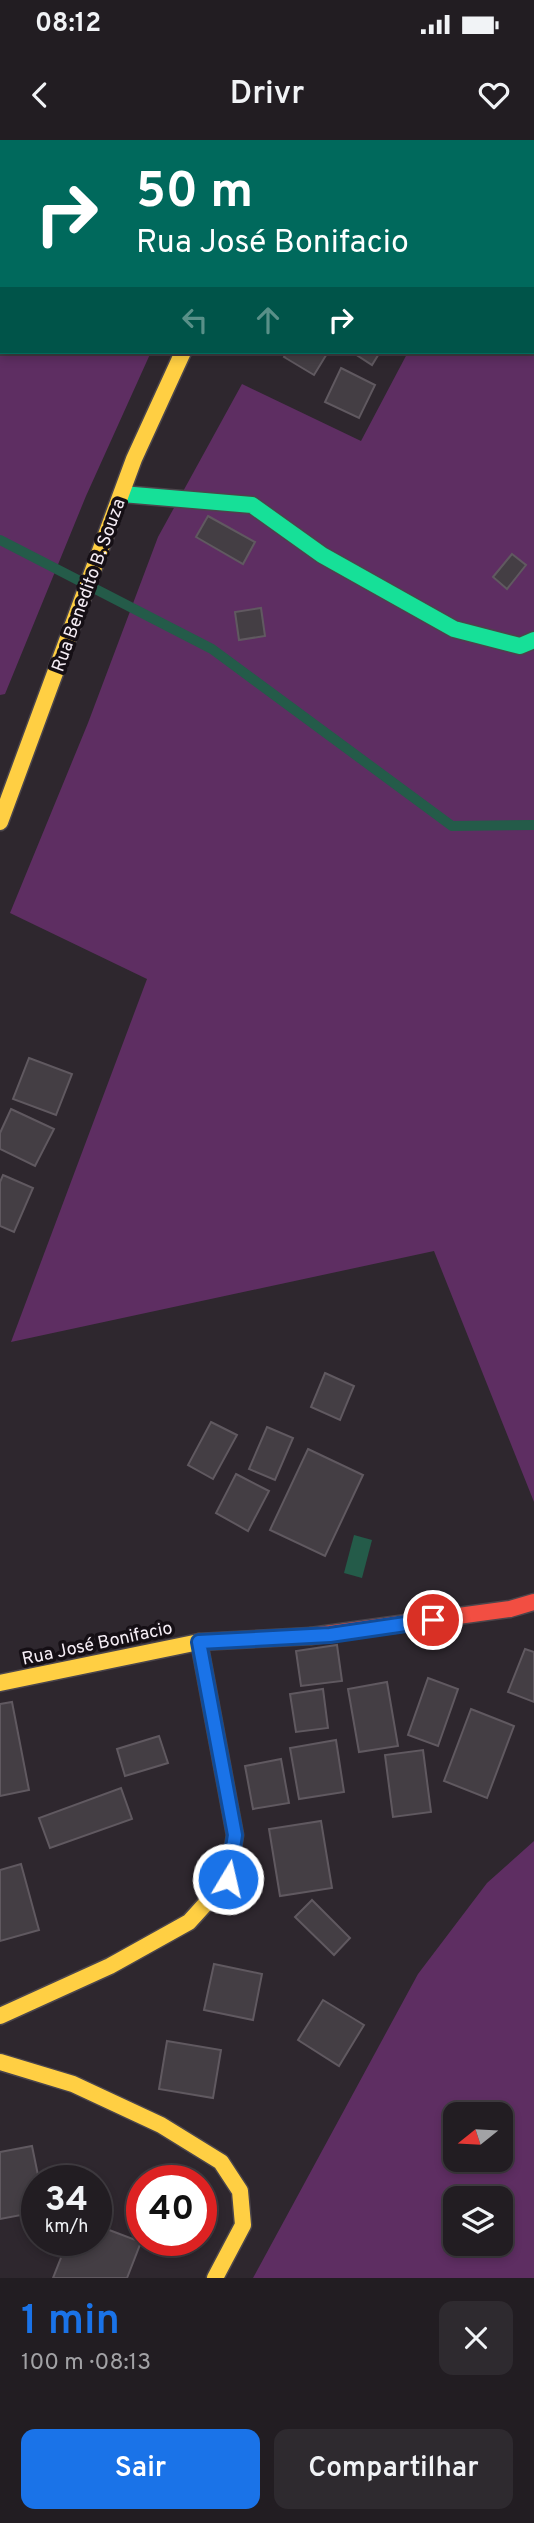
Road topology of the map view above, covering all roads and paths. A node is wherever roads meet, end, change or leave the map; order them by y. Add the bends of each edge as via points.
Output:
1 (182, 354) edge
2 (122, 494) junction
3 (534, 640) edge
4 (0, 822) edge
5 (534, 1602) edge
6 (199, 1642) junction
7 (0, 1683) edge
8 (0, 2016) edge
9 (0, 2062) edge
10 (215, 2278) edge

1 - 2 street, Rua Benedito B. Souza
2 - 3 street via 252,505 322,555 454,629 520,646
2 - 4 street, Rua Benedito B. Souza
5 - 6 street, Rua José Bonifacio via 330,1635
6 - 7 street, Rua José Bonifacio
6 - 8 street via 235,1835 228,1879 189,1922 110,1966
9 - 10 street via 73,2084 161,2125 222,2162 240,2191 243,2225

